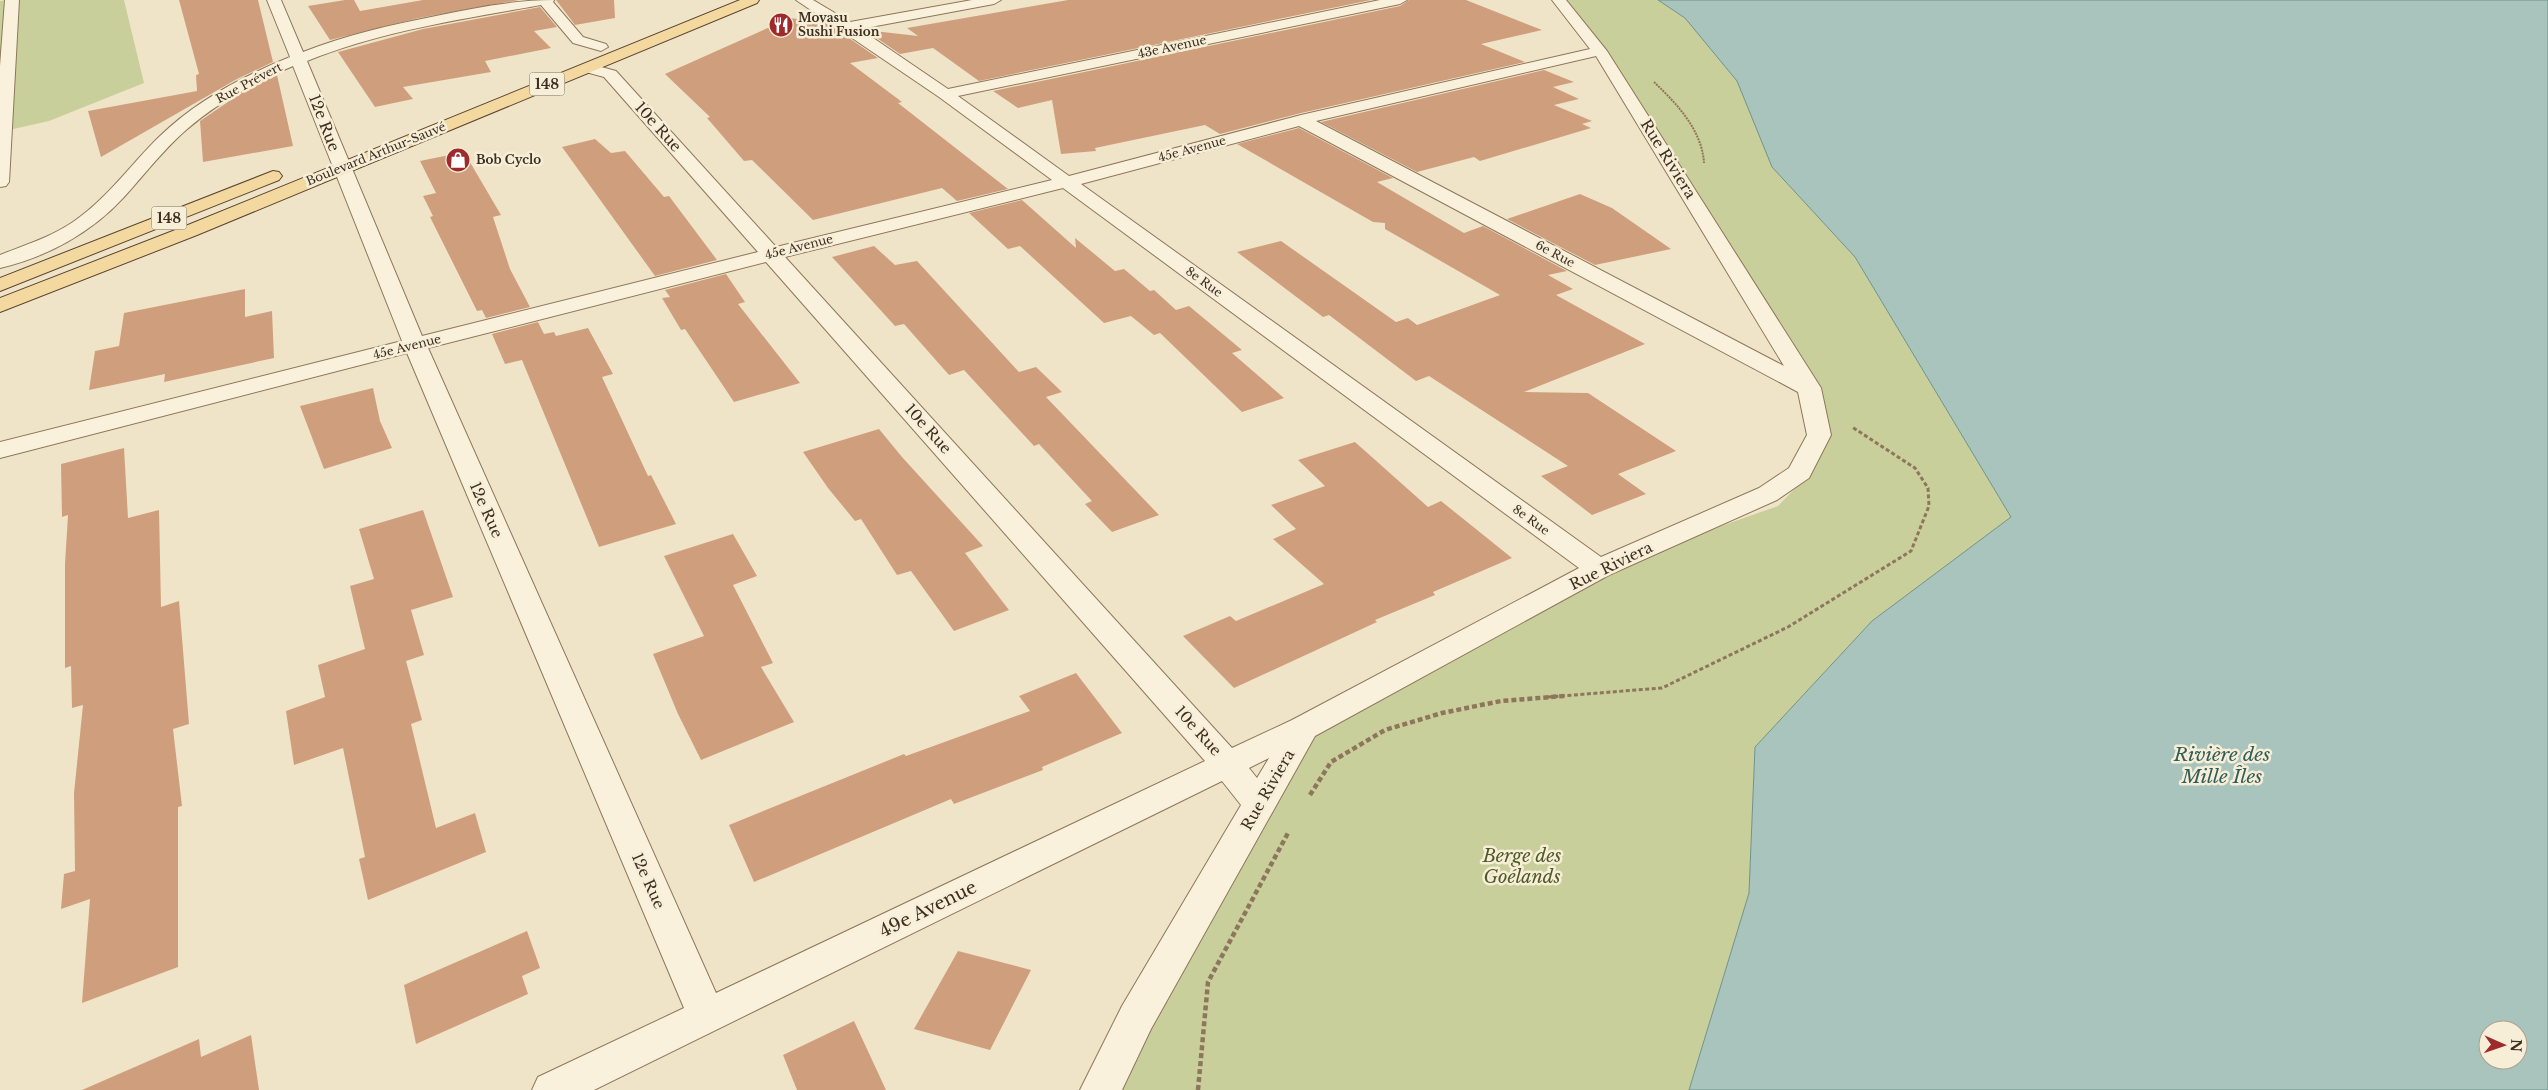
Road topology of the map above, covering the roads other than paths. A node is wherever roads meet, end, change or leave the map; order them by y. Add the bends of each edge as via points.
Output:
1 (12, 0) edge
2 (274, 0) edge
3 (545, 0) edge
4 (719, 0) edge
5 (752, 0) edge
6 (804, 0) edge
7 (994, 0) edge
8 (1400, 0) edge
9 (1559, 0) edge
10 (848, 27) junction
11 (601, 47) junction
12 (1600, 51) junction
13 (298, 58) junction
14 (587, 68) junction
15 (514, 81) dead end
16 (497, 88) dead end
17 (945, 94) junction
18 (429, 115) dead end
19 (1301, 120) junction
20 (342, 156) junction
21 (0, 182) edge
22 (1066, 182) junction
23 (772, 254) junction
24 (0, 262) edge
25 (1, 284) edge
26 (0, 306) edge
27 (415, 345) junction
28 (1809, 388) junction
29 (0, 450) edge
30 (1599, 569) junction
31 (1303, 728) junction
32 (1228, 765) junction
33 (1260, 804) junction
34 (707, 1016) junction
35 (553, 1090) edge
36 (1101, 1090) edge

1 - 21 street
2 - 13 street, 12e Rue
3 - 11 street via 578,40
3 - 13 street, Rue Prévert via 382,32
4 - 11 main road, 148
5 - 14 main road, Boulevard Arthur-Sauvé / 148
6 - 10 street, 8e Rue
7 - 10 street
8 - 17 street, 43e Avenue
9 - 12 street, Rue Riviera
10 - 17 street, 8e Rue
11 - 15 main road, 148
12 - 19 street, 45e Avenue
12 - 28 street, Rue Riviera
13 - 20 street, 12e Rue
13 - 24 street, Rue Prévert via 233,90 181,125 89,220
14 - 20 main road, Boulevard Arthur-Sauvé / 148
14 - 23 street, 10e Rue via 610,74
16 - 18 main road, Boulevard Arthur-Sauvé
17 - 22 street, 8e Rue
19 - 22 street, 45e Avenue
19 - 28 street, 6e Rue
20 - 25 main road, Boulevard Arthur-Sauvé / 148 via 296,167
20 - 26 main road, Boulevard Arthur-Sauvé / 148
20 - 27 street, 12e Rue
22 - 23 street, 45e Avenue
22 - 30 street, 8e Rue
23 - 27 street, 45e Avenue
23 - 32 street, 10e Rue
27 - 29 street, 45e Avenue
27 - 34 street, 12e Rue
28 - 30 street, Rue Riviera via 1819,435 1800,473 1768,494
30 - 31 street, Rue Riviera
31 - 32 street, 49e Avenue
31 - 33 street, Rue Riviera
32 - 33 street, 10e Rue
32 - 34 street, 49e Avenue
33 - 36 street, Rue Riviera via 1136,1018
34 - 35 street, 49e Avenue

